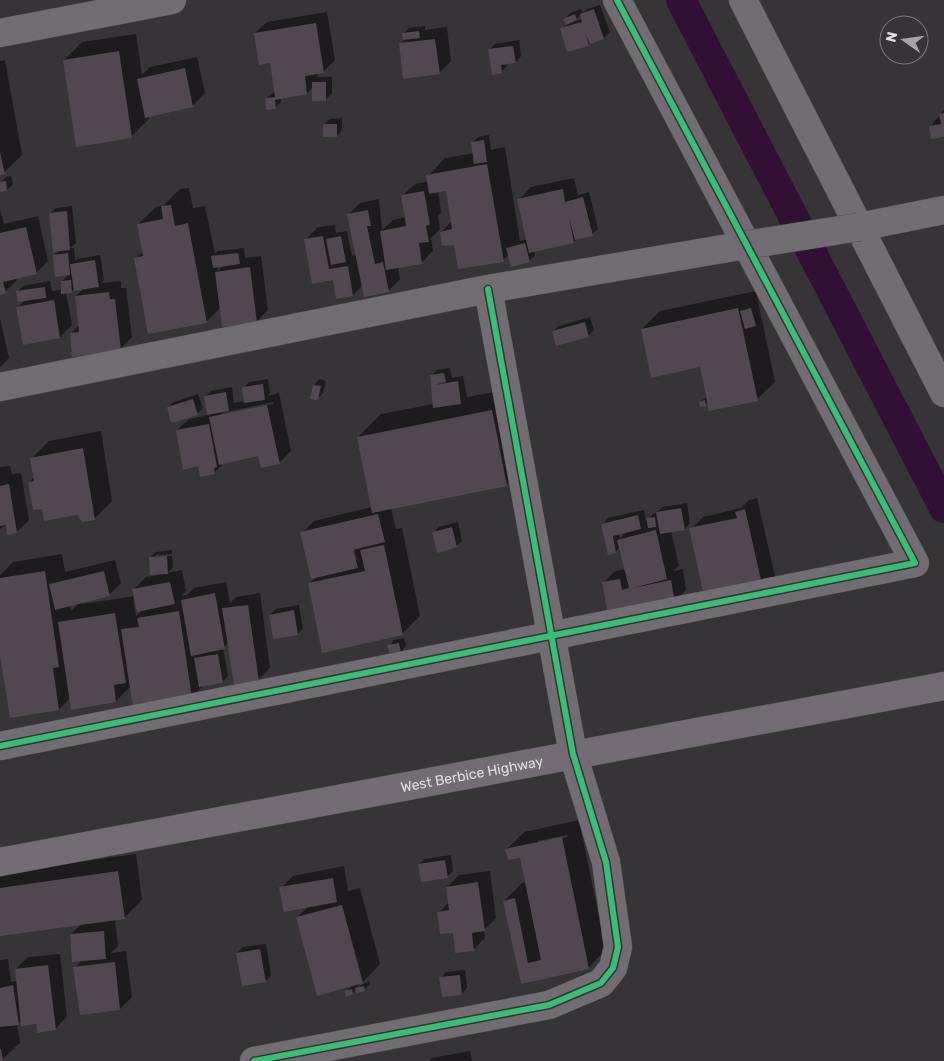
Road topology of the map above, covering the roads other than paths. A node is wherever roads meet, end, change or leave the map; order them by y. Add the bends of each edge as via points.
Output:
1 (172, 0) edge
2 (617, 0) edge
3 (743, 0) edge
4 (0, 33) edge
5 (944, 210) edge
6 (859, 227) junction
7 (488, 290) junction
8 (0, 387) edge
9 (944, 394) edge
10 (552, 637) junction
11 (944, 686) edge
12 (0, 746) edge
13 (573, 754) junction
14 (0, 862) edge
15 (254, 1061) edge

1 - 4 street
2 - 10 street via 915,563
3 - 6 street
5 - 6 street
6 - 7 street, bridge
6 - 9 street
7 - 8 street
7 - 10 street
10 - 12 street
10 - 13 street
11 - 13 main road, West Berbice Highway
13 - 14 main road, West Berbice Highway
13 - 15 street via 606,862 618,947 613,968 601,983 549,1005

